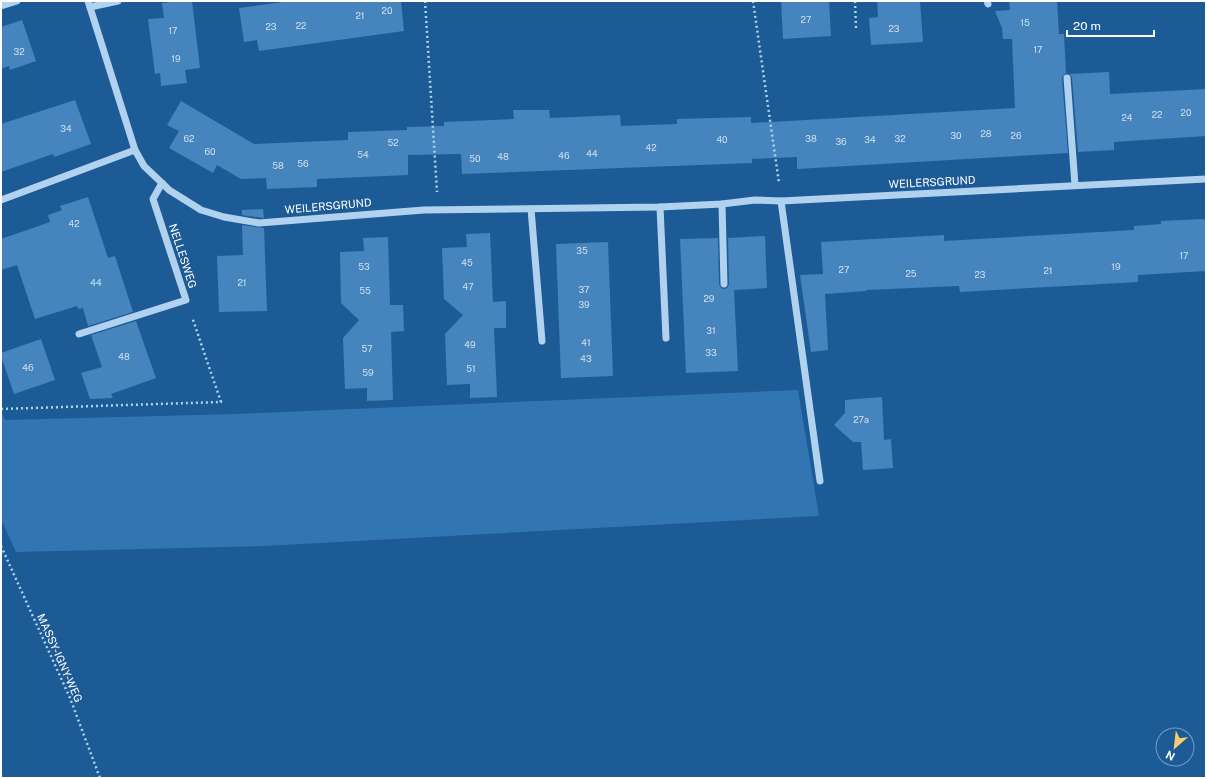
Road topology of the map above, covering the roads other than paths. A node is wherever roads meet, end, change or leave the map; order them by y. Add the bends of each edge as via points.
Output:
1 (17, 1) edge
2 (118, 1) edge
3 (89, 4) edge
4 (1, 6) edge
5 (1066, 78) dead end
6 (135, 150) junction
7 (1206, 179) edge
8 (162, 183) junction
9 (1075, 186) junction
10 (1, 200) edge
11 (781, 201) junction
12 (722, 204) junction
13 (660, 208) junction
14 (531, 209) junction
15 (724, 284) dead end
16 (79, 334) dead end
17 (666, 338) dead end
18 (542, 341) dead end
19 (820, 481) dead end

1 - 4 street
2 - 3 street
3 - 6 street
5 - 9 street
6 - 8 street, WEILERSGRUND via 144,166
6 - 10 street
7 - 9 street, WEILERSGRUND
8 - 14 street, WEILERSGRUND via 201,210 259,223 438,209
8 - 16 street, NELLESWEG via 153,199 186,300
9 - 11 street, WEILERSGRUND
11 - 12 street, WEILERSGRUND via 755,200
11 - 19 street
12 - 13 street, WEILERSGRUND
12 - 15 street
13 - 14 street, WEILERSGRUND
13 - 17 street
14 - 18 street

